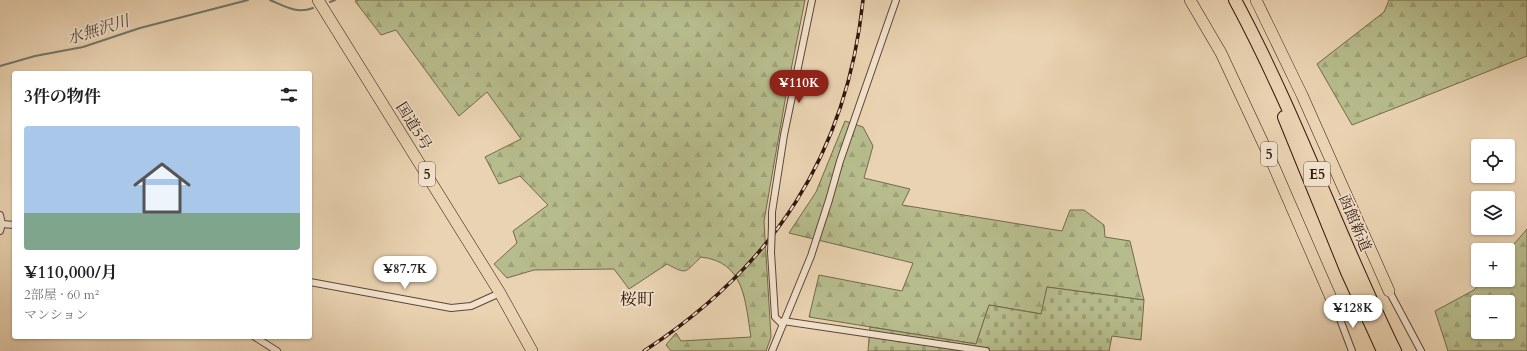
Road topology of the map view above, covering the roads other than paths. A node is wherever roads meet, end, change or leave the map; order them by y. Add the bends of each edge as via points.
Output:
1 (318, 0) edge
2 (812, 0) edge
3 (896, 0) edge
4 (1190, 0) edge
5 (1226, 0) edge
6 (1235, 0) edge
7 (1256, 0) edge
8 (0, 215) edge
9 (2, 224) junction
10 (12, 225) edge
11 (0, 231) edge
12 (312, 282) edge
13 (1389, 291) joint
14 (500, 293) junction
15 (1338, 314) joint
16 (783, 323) junction
17 (259, 339) edge
18 (277, 351) edge
19 (532, 351) edge
20 (772, 351) edge
21 (986, 351) edge
22 (1352, 351) edge
23 (1383, 351) edge
24 (1395, 351) edge
25 (1421, 351) edge

1 - 14 highway, 国道5号 / 5
2 - 16 street, bridge via 784,135 773,206 771,252 774,318
3 - 16 street via 840,161 811,256
4 - 15 highway, 5 via 1220,53 1253,121
5 - 23 highway, 函館新道 / E5 via 1284,118 1347,272
6 - 24 highway, 函館新道 / E5 via 1292,116 1377,315
7 - 13 highway, 函館新道 via 1302,95
8 - 9 street
9 - 10 street
9 - 11 street
12 - 14 street via 451,308 471,306
13 - 25 street
14 - 19 highway, 国道5号 / 5
15 - 22 street
16 - 20 street
16 - 21 street
17 - 18 street

